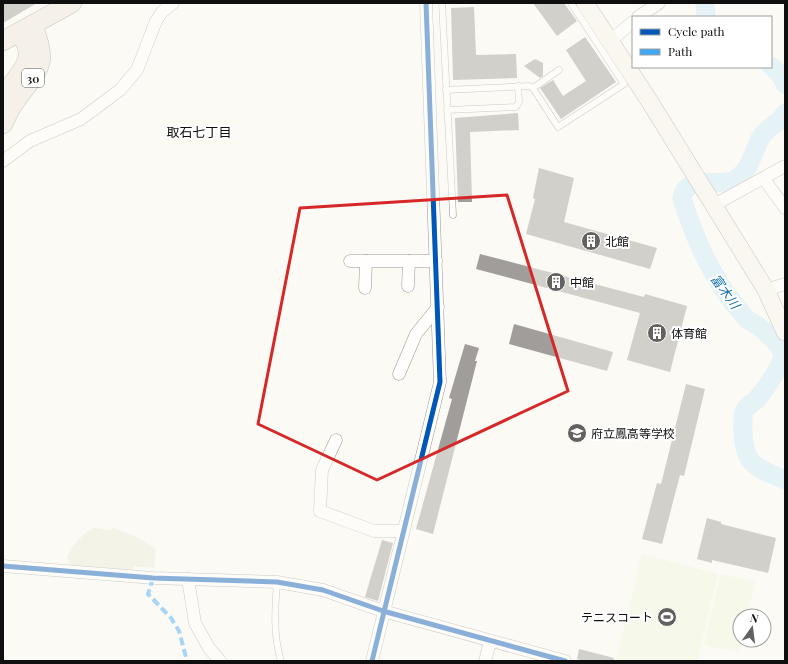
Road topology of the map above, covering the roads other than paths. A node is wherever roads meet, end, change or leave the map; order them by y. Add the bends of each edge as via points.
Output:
1 (72, 3) edge
2 (173, 3) edge
3 (426, 3) edge
4 (442, 3) edge
5 (571, 3) edge
6 (585, 3) edge
7 (651, 5) edge
8 (639, 16) edge
9 (632, 23) edge
10 (18, 33) edge
11 (610, 40) junction
12 (559, 70) dead end
13 (630, 81) junction
14 (518, 86) junction
15 (534, 88) junction
16 (446, 90) junction
17 (3, 98) edge
18 (448, 110) junction
19 (3, 124) edge
20 (3, 161) edge
21 (785, 166) edge
22 (764, 179) junction
23 (714, 205) junction
24 (785, 208) edge
25 (453, 215) dead end
26 (350, 261) dead end
27 (366, 261) junction
28 (409, 261) junction
29 (436, 261) junction
30 (785, 284) edge
31 (408, 286) dead end
32 (365, 288) dead end
33 (766, 290) junction
34 (438, 307) junction
35 (785, 332) edge
36 (399, 374) dead end
37 (336, 440) dead end
38 (403, 531) junction
39 (3, 566) edge
40 (188, 579) junction
41 (277, 582) junction
42 (383, 611) junction
43 (490, 642) junction
44 (220, 661) edge
45 (281, 661) edge
46 (372, 661) edge
47 (485, 661) edge
48 (565, 661) edge

1 - 10 main road
2 - 20 street via 156,21 137,70 120,90 82,119 30,141
3 - 29 street
4 - 16 lane
5 - 13 lane
6 - 11 street
7 - 8 street
9 - 11 street
10 - 17 main road, 30 via 28,44 29,55 26,65
10 - 19 main road, 30 via 39,40 42,55 39,71 16,100
11 - 13 street
12 - 15 lane
13 - 15 lane via 558,127
13 - 23 street
14 - 15 lane
14 - 16 lane
14 - 18 lane via 519,102 516,107
16 - 18 lane
18 - 25 lane
21 - 22 street
22 - 23 street
22 - 24 street
23 - 33 street
26 - 27 street
27 - 28 street
27 - 32 street
28 - 29 street
28 - 31 street
29 - 34 street
30 - 33 street
33 - 35 street
34 - 36 street via 416,334
34 - 38 street via 440,382
37 - 38 street via 322,470 320,511 374,531
38 - 42 street
39 - 40 street
40 - 41 street
40 - 44 street via 195,623 209,648
41 - 42 street via 323,590
41 - 45 lane via 276,646
42 - 43 street
42 - 46 street
43 - 47 street
43 - 48 street

